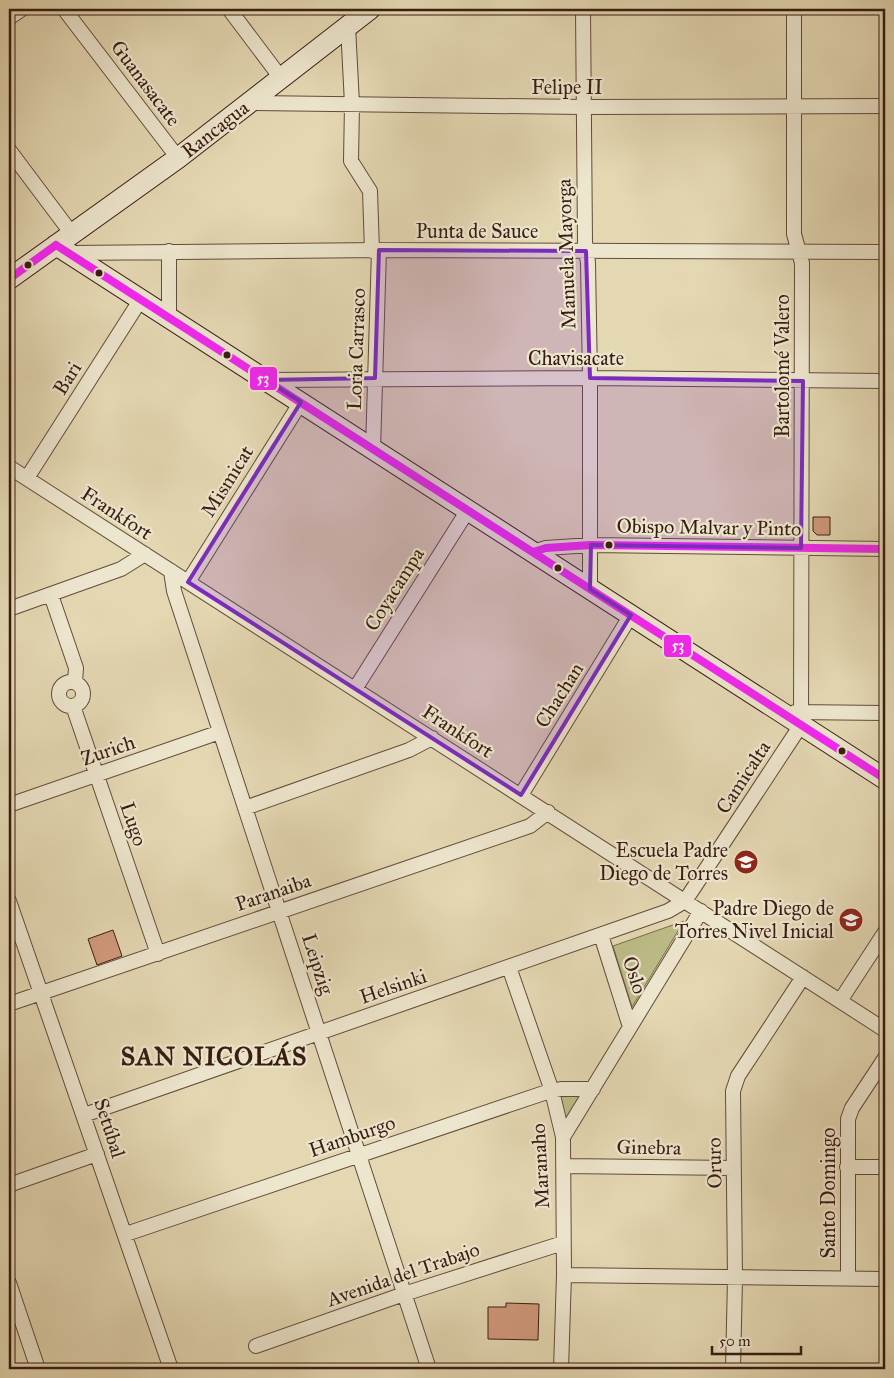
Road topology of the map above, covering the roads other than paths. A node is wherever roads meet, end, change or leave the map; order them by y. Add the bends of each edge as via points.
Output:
1 (22, 9) edge
2 (64, 9) edge
3 (229, 9) edge
4 (370, 9) edge
5 (583, 9) edge
6 (794, 9) edge
7 (9, 18) edge
8 (348, 26) junction
9 (281, 78) junction
10 (248, 103) junction
11 (352, 104) junction
12 (794, 105) junction
13 (885, 106) edge
14 (583, 107) junction
15 (9, 150) edge
16 (178, 158) junction
17 (66, 244) junction
18 (375, 250) junction
19 (169, 251) junction
20 (586, 251) junction
21 (798, 252) junction
22 (885, 252) edge
23 (9, 279) edge
24 (141, 299) junction
25 (169, 317) junction
26 (375, 378) junction
27 (590, 378) junction
28 (266, 380) junction
29 (802, 381) junction
30 (885, 382) edge
31 (301, 402) junction
32 (373, 449) junction
33 (9, 466) edge
34 (27, 478) junction
35 (468, 510) junction
36 (591, 545) junction
37 (801, 548) junction
38 (885, 549) edge
39 (533, 552) junction
40 (145, 554) junction
41 (170, 571) junction
42 (188, 582) junction
43 (590, 589) junction
44 (51, 595) junction
45 (9, 609) edge
46 (631, 616) junction
47 (355, 689) junction
48 (885, 713) edge
49 (802, 718) junction
50 (220, 732) junction
51 (432, 738) junction
52 (96, 775) junction
53 (885, 779) edge
54 (521, 795) junction
55 (9, 805) edge
56 (245, 808) junction
57 (548, 812) junction
58 (9, 901) edge
59 (685, 901) junction
60 (279, 911) junction
61 (702, 911) junction
62 (885, 932) edge
63 (601, 935) junction
64 (158, 954) junction
65 (509, 967) junction
66 (803, 977) junction
67 (42, 992) junction
68 (840, 1001) junction
69 (9, 1004) edge
70 (630, 1027) junction
71 (885, 1030) edge
72 (320, 1033) junction
73 (885, 1058) edge
74 (593, 1090) junction
75 (552, 1091) junction
76 (84, 1115) junction
77 (563, 1137) junction
78 (97, 1154) junction
79 (360, 1155) junction
80 (564, 1166) junction
81 (885, 1167) edge
82 (734, 1168) junction
83 (847, 1168) junction
84 (9, 1185) edge
85 (126, 1234) junction
86 (563, 1243) junction
87 (564, 1275) junction
88 (735, 1278) junction
89 (848, 1279) junction
90 (885, 1279) edge
91 (9, 1283) edge
92 (404, 1294) junction
93 (256, 1346) dead end
94 (38, 1369) edge
95 (172, 1369) edge
96 (430, 1369) edge
97 (561, 1369) edge
98 (733, 1369) edge

1 - 7 street
2 - 16 street, Guanasacate
3 - 9 street
4 - 8 main road, Rancagua
5 - 14 street, Manuela Mayorga
6 - 12 street, Bartolomé Valero
8 - 9 main road, Rancagua
8 - 11 street, Loria Carrasco
9 - 10 main road, Rancagua
10 - 11 street, Felipe II
10 - 16 main road, Rancagua
11 - 14 street, Felipe II
11 - 18 street, Loria Carrasco via 351,161 370,191
12 - 13 street, Felipe II
12 - 14 street, Felipe II
12 - 21 street, Bartolomé Valero via 794,234
14 - 20 street, Manuela Mayorga
15 - 17 street
16 - 17 main road, Rancagua
17 - 19 street, Punta de Sauce
17 - 23 main road, Rancagua
17 - 24 main road
18 - 19 street, Punta de Sauce
18 - 20 street, Punta de Sauce
18 - 26 street, Loria Carrasco
19 - 25 street
20 - 21 street, Punta de Sauce
20 - 27 street, Manuela Mayorga
21 - 22 street, Punta de Sauce
21 - 29 street, Bartolomé Valero via 802,263
24 - 25 main road
24 - 34 street, Bari
25 - 28 main road
26 - 27 street, Chavisacate
26 - 28 street, Chavisacate
26 - 32 street, Loria Carrasco
27 - 29 street, Chavisacate
27 - 36 street, Manuela Mayorga
28 - 31 main road
29 - 30 street, Chavisacate
29 - 37 street, Bartolomé Valero
31 - 32 main road
31 - 42 street, Mismicat
32 - 35 main road
33 - 34 street, Frankfort
34 - 40 street, Frankfort
35 - 39 main road
35 - 47 street, Coyacampa
36 - 37 street, Obispo Malvar y Pinto
36 - 39 street, Obispo Malvar y Pinto
36 - 43 street, Manuela Mayorga
37 - 38 street, Obispo Malvar y Pinto
37 - 49 street, Bartolomé Valero
39 - 43 main road
40 - 41 street, Frankfort
40 - 44 street via 121,569
41 - 42 street, Frankfort
41 - 50 street, Leipzig
42 - 47 street, Frankfort
43 - 46 main road
44 - 45 street
44 - 52 street, Lugo via 76,668 75,682 64,684 59,694 62,702 73,706
46 - 49 main road via 779,711
46 - 54 street, Chachan
47 - 51 street, Frankfort
48 - 49 street
49 - 53 main road
49 - 59 street, Camicalta
50 - 52 street, Zurich
50 - 56 street, Leipzig
51 - 54 street, Frankfort
51 - 56 street via 409,750
52 - 55 street, Zurich
52 - 64 street, Lugo
54 - 57 street, Frankfort
56 - 60 street, Leipzig
57 - 59 street, Frankfort
57 - 60 street, Paranaiba via 530,826
58 - 67 street, Setúbal
59 - 61 street, Frankfort
59 - 63 street, Helsinki
60 - 64 street, Paranaiba
60 - 72 street, Leipzig
61 - 66 street, Frankfort
61 - 70 street
62 - 68 street
63 - 65 street, Helsinki
63 - 70 street, Oslo
64 - 67 street, Paranaiba
65 - 72 street, Helsinki
65 - 75 street, Maranaho
66 - 68 street, Frankfort
66 - 82 street, Oruro via 735,1084
67 - 69 street, Paranaiba
67 - 76 street, Setúbal
68 - 71 street, Frankfort
70 - 74 street
72 - 76 street, Helsinki
72 - 79 street, Leipzig
73 - 83 street, Santo Domingo via 848,1119
74 - 75 street, Hamburgo
74 - 77 street
75 - 77 street, Maranaho
75 - 79 street, Hamburgo
76 - 78 street, Setúbal
77 - 80 street, Maranaho
78 - 84 street
78 - 85 street, Setúbal
79 - 85 street, Hamburgo
79 - 92 street, Leipzig
80 - 82 street, Ginebra
80 - 86 street, Maranaho
81 - 83 street
82 - 88 street, Oruro
83 - 89 street, Santo Domingo
85 - 95 street, Setúbal
86 - 87 street, Maranaho
86 - 92 street, Avenida del Trabajo
87 - 88 street
87 - 97 street, Maranaho
88 - 89 street
88 - 98 street, Oruro
89 - 90 street
91 - 94 street
92 - 93 street, Avenida del Trabajo
92 - 96 street, Leipzig

